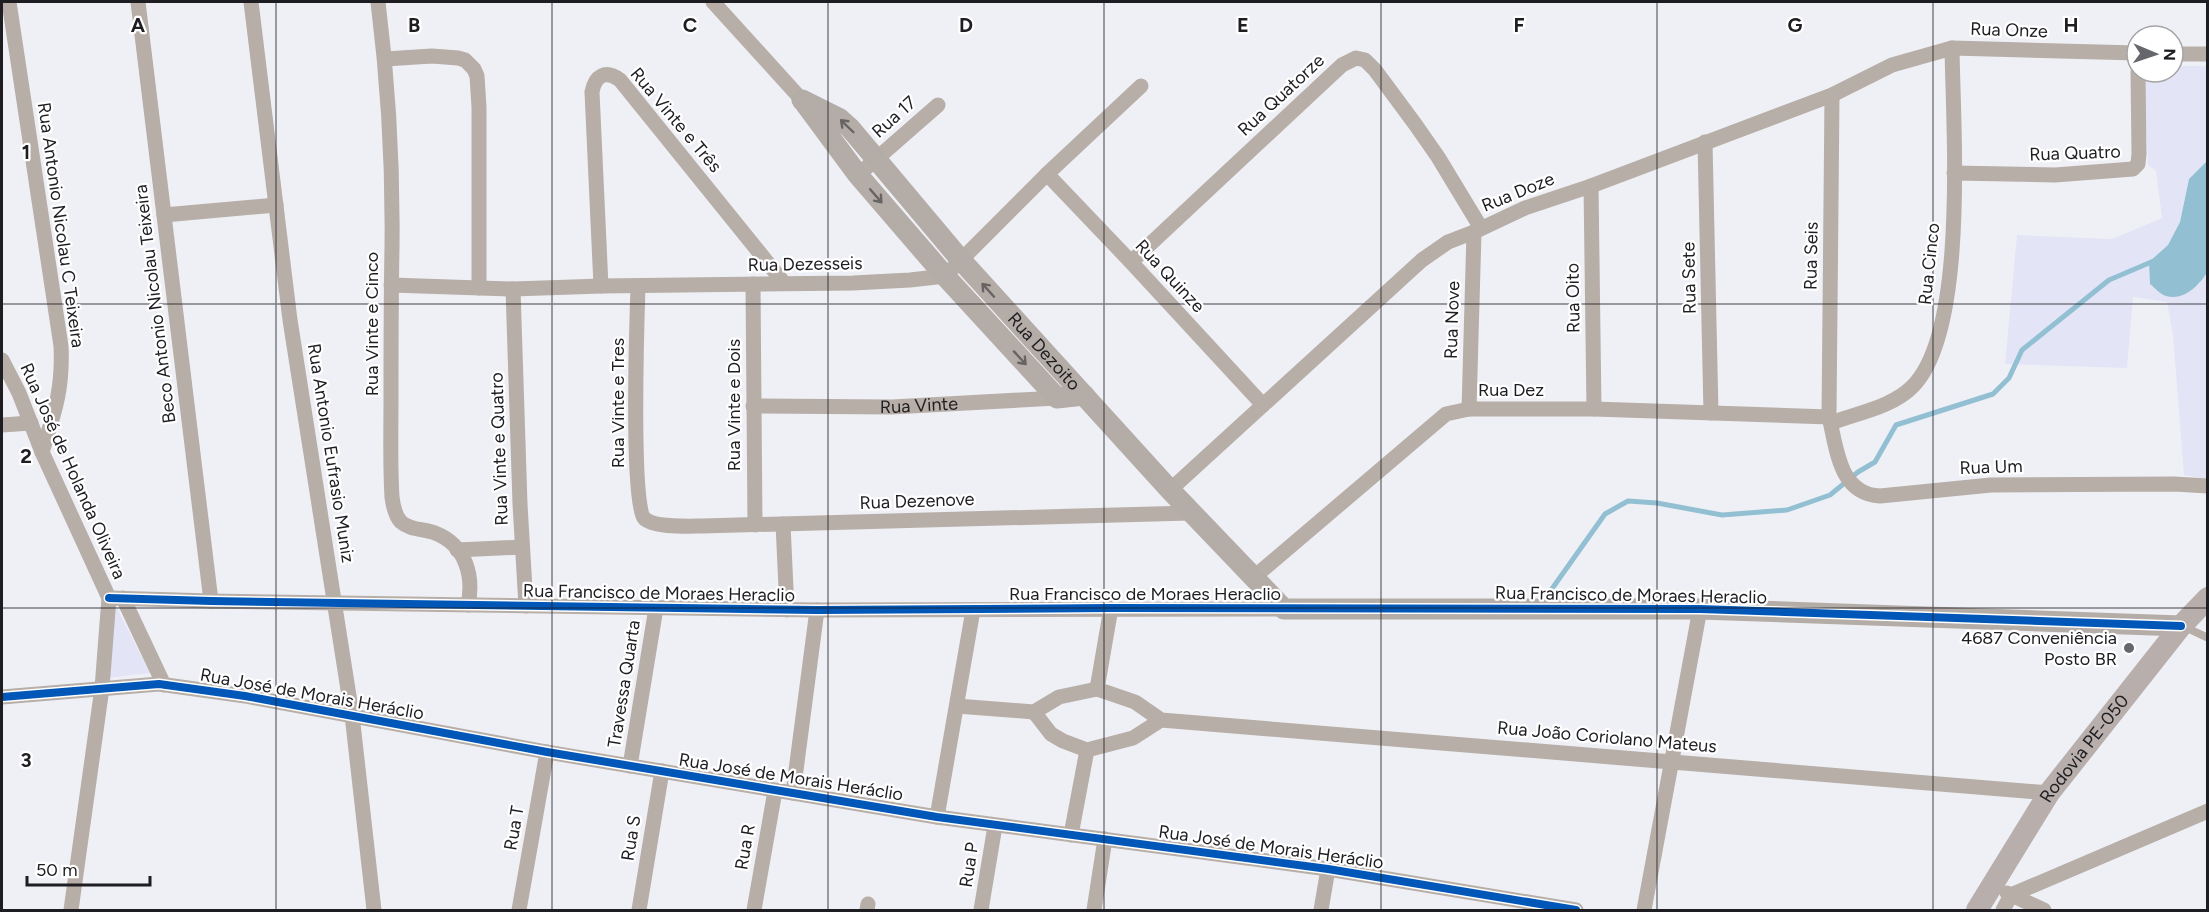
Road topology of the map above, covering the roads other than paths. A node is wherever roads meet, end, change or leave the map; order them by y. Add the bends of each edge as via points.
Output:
1 (9, 2) edge
2 (138, 2) edge
3 (251, 2) edge
4 (378, 2) edge
5 (713, 2) edge
6 (1952, 48) junction
7 (2125, 53) edge
8 (2185, 54) edge
9 (2208, 54) edge
10 (385, 59) junction
11 (2138, 84) edge
12 (1142, 86) dead end
13 (1832, 94) junction
14 (802, 100) junction
15 (938, 105) dead end
16 (1705, 142) junction
17 (876, 159) junction
18 (1954, 173) junction
19 (1047, 174) junction
20 (858, 175) junction
21 (1591, 186) junction
22 (276, 205) junction
23 (164, 214) junction
24 (1477, 230) junction
25 (960, 259) junction
26 (1131, 262) junction
27 (945, 276) junction
28 (784, 283) junction
29 (753, 284) junction
30 (391, 285) junction
31 (601, 286) junction
32 (638, 286) junction
33 (478, 288) junction
34 (513, 289) junction
35 (2, 360) edge
36 (1084, 395) junction
37 (1057, 398) junction
38 (1263, 405) junction
39 (753, 406) junction
40 (1469, 409) junction
41 (1594, 409) junction
42 (1711, 413) junction
43 (1830, 420) junction
44 (31, 423) junction
45 (2, 425) edge
46 (42, 452) junction
47 (2208, 486) edge
48 (1170, 490) junction
49 (1191, 513) junction
50 (645, 519) joint
51 (783, 524) junction
52 (755, 525) junction
53 (522, 547) junction
54 (457, 550) junction
55 (1253, 579) junction
56 (116, 598) junction
57 (2208, 598) edge
58 (211, 601) junction
59 (336, 604) junction
60 (468, 605) junction
61 (526, 606) junction
62 (656, 608) junction
63 (1111, 608) junction
64 (1284, 609) junction
65 (1700, 609) junction
66 (787, 610) junction
67 (817, 610) junction
68 (974, 610) junction
69 (2181, 626) junction
70 (2208, 638) edge
71 (164, 685) junction
72 (102, 688) junction
73 (1097, 689) junction
74 (2, 697) edge
75 (957, 706) junction
76 (1034, 712) junction
77 (352, 715) junction
78 (1161, 720) junction
79 (1087, 750) junction
80 (547, 752) junction
81 (1672, 761) junction
82 (630, 766) junction
83 (662, 771) junction
84 (774, 791) junction
85 (793, 793) junction
86 (2049, 794) junction
87 (2208, 811) edge
88 (938, 817) junction
89 (995, 826) junction
90 (1071, 835) junction
91 (1105, 839) junction
92 (1328, 869) junction
93 (1989, 888) junction
94 (2011, 895) junction
95 (70, 910) edge
96 (374, 910) edge
97 (519, 910) edge
98 (639, 910) edge
99 (754, 910) edge
100 (981, 910) edge
101 (1094, 910) edge
102 (1322, 910) edge
103 (1576, 910) edge
104 (1644, 910) edge
105 (1977, 910) edge
106 (2003, 910) edge
107 (2044, 910) edge

1 - 46 street, Rua Antonio Nicolau C Teixeira via 61,346 60,390
2 - 23 street, Beco Antonio Nicolau Teixeira
3 - 22 street, Rua Antonio Eufrasio Muniz
4 - 10 street, Rua Vinte e Cinco
5 - 14 street, Rua Dezoito
6 - 7 street, Rua Onze
6 - 13 street, Rua Doze via 1892,65
6 - 18 street, Rua Cinco
8 - 9 street
10 - 30 street, Rua Vinte e Cinco
10 - 33 street via 458,58 465,60 477,76
11 - 18 street, Rua Quatro via 2139,153 2133,169 2055,175
12 - 19 street
13 - 16 street, Rua Doze
13 - 43 street, Rua Seis
17 -> 14 street, Rua Dezoito via 840,119
14 - 20 street, Rua Dezoito
15 - 17 street, Rua 17
16 - 21 street, Rua Doze
16 - 42 street, Rua Sete
17 - 20 street, Rua 17
17 - 25 street, Rua Dezoito
18 - 43 street, Rua Cinco via 1950,276 1932,358 1914,386 1898,397
19 - 25 street
19 - 26 street, Rua Quinze
20 -> 27 street, Rua Dezoito
21 - 24 street, Rua Doze via 1525,208
21 - 41 street, Rua Oito
22 - 23 street
22 - 59 street, Rua Antonio Eufrasio Muniz via 290,320
23 - 58 street, Beco Antonio Nicolau Teixeira
24 - 26 street, Rua Quatorze via 1438,157 1370,65 1356,58 1342,65
24 - 38 street, Rua Doze via 1448,242 1422,260
24 - 40 street, Rua Nove
25 - 27 street
36 -> 25 street, Rua Dezoito
26 - 38 street, Rua Quinze
27 - 28 street, Rua Dezesseis
27 -> 37 street, Rua Dezoito
28 - 29 street, Rua Dezesseis
28 - 31 street, Rua Vinte e Três via 620,80 607,74 594,81 592,92
29 - 32 street, Rua Dezesseis
29 - 39 street, Rua Vinte e Dois
30 - 33 street, Rua Dezesseis
30 - 54 street, Rua Vinte e Cinco via 393,505 401,522 435,533
31 - 32 street, Rua Dezesseis
31 - 34 street, Rua Dezesseis
32 - 50 street, Rua Vinte e Tres via 638,502
33 - 34 street, Rua Dezesseis
34 - 53 street, Rua Vinte e Quatro
35 - 44 street, Rua José de Holanda Oliveira
36 - 37 street, Rua Vinte
36 - 48 street, Rua Dezoito
37 - 39 street, Rua Vinte via 892,407
38 - 48 street, Rua Doze
39 - 52 street, Rua Vinte e Dois
40 - 41 street, Rua Dez
40 - 55 street, Rua Dez via 1446,414
41 - 42 street, Rua Dez
42 - 43 street, Rua Dez
43 - 47 street, Rua Um via 1849,480 1865,494 1880,496 1991,485
44 - 45 street
44 - 46 street, Rua José de Holanda Oliveira
46 - 56 street, Rua José de Holanda Oliveira
48 - 49 street, Rua Dezoito
49 - 51 street, Rua Dezenove
49 - 55 street, Rua Dezoito
50 - 52 street, Rua Dezenove via 678,526
51 - 52 street, Rua Dezenove
51 - 66 street
53 - 54 street
53 - 61 street, Rua Vinte e Quatro
54 - 60 street, Rua Vinte e Cinco via 470,570
55 - 64 street, Rua Dezoito
56 - 58 street, Rua Francisco de Moraes Heraclio
56 - 71 street, Rua José de Holanda Oliveira
56 - 72 street
57 - 69 main road, Rodovia PE-050
58 - 59 street, Rua Francisco de Moraes Heraclio
59 - 60 street, Rua Francisco de Moraes Heraclio
59 - 77 street, Rua Antonio Eufrasio Muniz
60 - 61 street, Rua Francisco de Moraes Heraclio
61 - 62 street, Rua Francisco de Moraes Heraclio
62 - 66 street, Rua Francisco de Moraes Heraclio
62 - 82 street, Travessa Quarta
63 - 64 street, Rua Francisco de Moraes Heraclio
63 - 68 street, Rua Francisco de Moraes Heraclio
63 - 73 street
64 - 65 street, Rua Francisco de Moraes Heraclio
65 - 69 street, Rua Francisco de Moraes Heraclio
65 - 81 street
66 - 67 street, Rua Francisco de Moraes Heraclio
67 - 68 street, Rua Francisco de Moraes Heraclio
67 - 85 street
68 - 75 street
69 - 70 lane
69 - 86 main road, Rodovia PE-050
71 - 72 street, Rua José de Morais Heráclio
71 - 77 street, Rua José de Morais Heráclio
72 - 74 street, Rua José de Morais Heráclio
72 - 95 street
73 - 76 street via 1059,697
73 - 78 street via 1135,702
75 - 76 street
75 - 88 street
76 - 79 street via 1051,735
77 - 80 street, Rua José de Morais Heráclio
77 - 96 street, Rua Antonio Eufrasio Muniz
78 - 79 street via 1132,738
78 - 81 street, Rua João Coriolano Mateus
79 - 90 street
80 - 82 street, Rua José de Morais Heráclio
80 - 97 street, Rua T
81 - 86 street, Rua João Coriolano Mateus
81 - 104 street
82 - 83 street, Rua José de Morais Heráclio
83 - 84 street, Rua José de Morais Heráclio
83 - 98 street, Rua S
84 - 85 street, Rua José de Morais Heráclio
84 - 99 street, Rua R
85 - 88 street, Rua José de Morais Heráclio
86 - 93 main road, Rodovia PE-050
87 - 94 street
88 - 89 street, Rua José de Morais Heráclio
89 - 90 street, Rua José de Morais Heráclio
89 - 100 street, Rua P
90 - 91 street, Rua José de Morais Heráclio
91 - 92 street, Rua José de Morais Heráclio
91 - 101 street
92 - 102 street
92 - 103 street, Rua José de Morais Heráclio
93 - 94 street
93 - 105 main road, Rodovia PE-050
94 - 106 street
94 - 107 street

